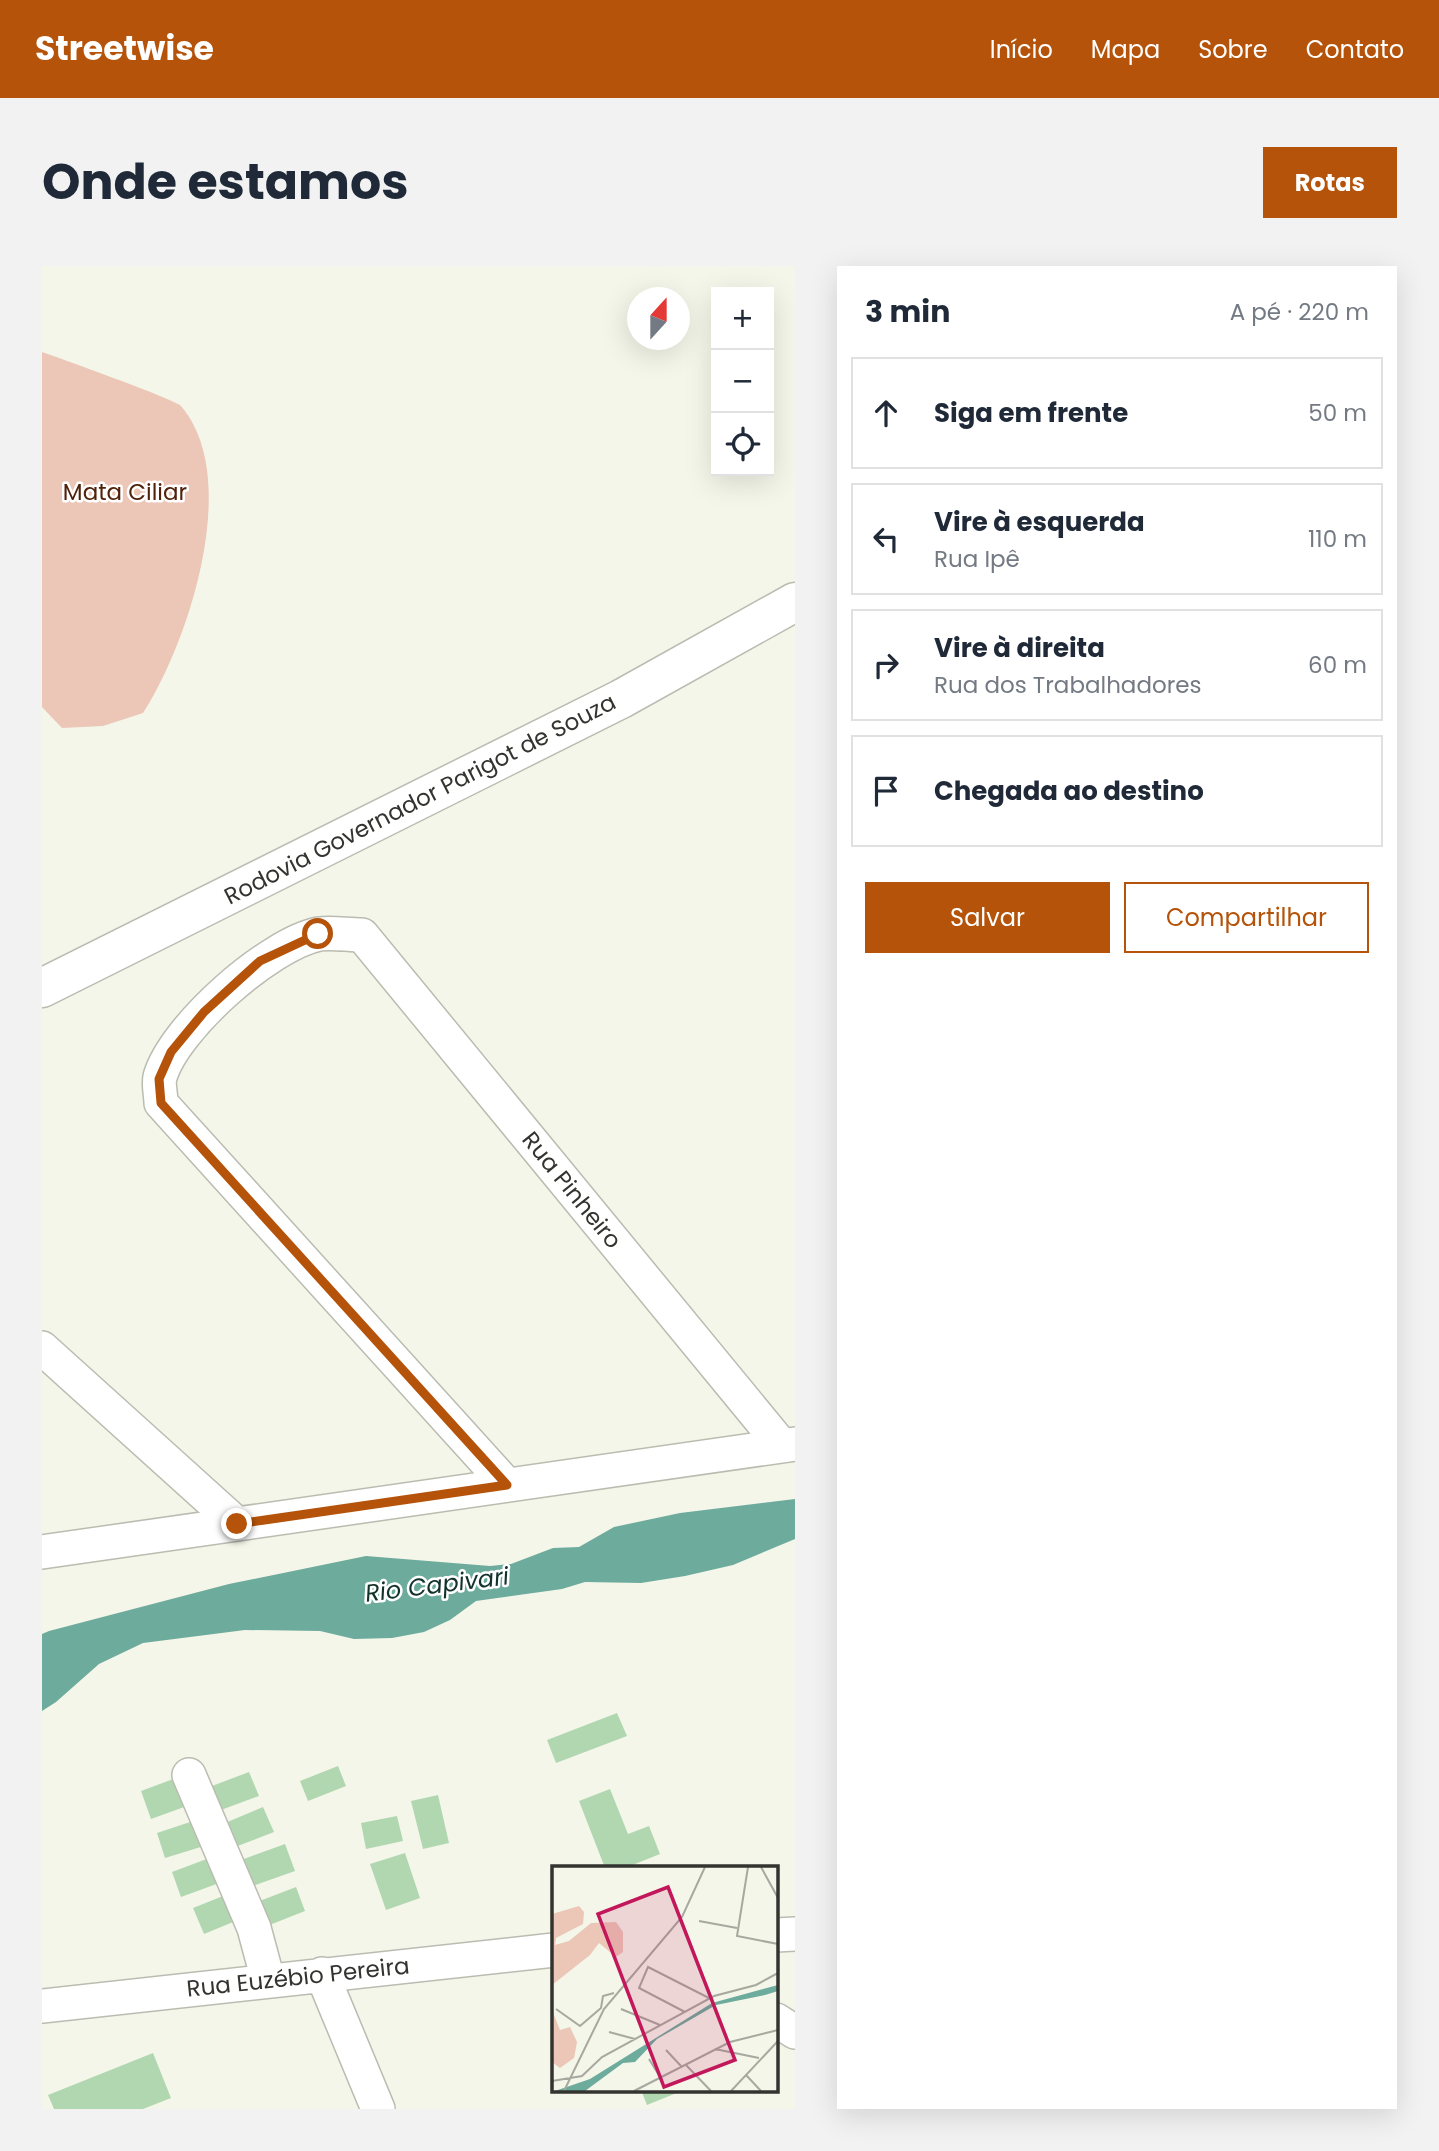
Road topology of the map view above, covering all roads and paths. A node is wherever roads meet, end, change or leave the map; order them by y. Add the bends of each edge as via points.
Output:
1 (795, 602) edge
2 (42, 988) edge
3 (42, 1349) edge
4 (788, 1445) edge
5 (507, 1485) junction
6 (237, 1524) junction
7 (42, 1552) edge
8 (188, 1775) dead end
9 (552, 1950) edge
10 (322, 1974) junction
11 (268, 1980) junction
12 (42, 2006) edge
13 (778, 2021) edge
14 (795, 2032) edge
15 (378, 2109) edge

1 - 2 main road, Rodovia Governador Parigot de Souza via 621,698
3 - 6 street
4 - 5 street
4 - 5 street, Rua Pinheiro via 362,935 318,934 260,961 204,1012 171,1052 159,1079 161,1103
5 - 6 street
6 - 7 street
8 - 11 street via 254,1928
9 - 10 street, Rua Euzébio Pereira
10 - 11 street, Rua Euzébio Pereira
10 - 15 street
11 - 12 street, Rua Euzébio Pereira
13 - 14 street

